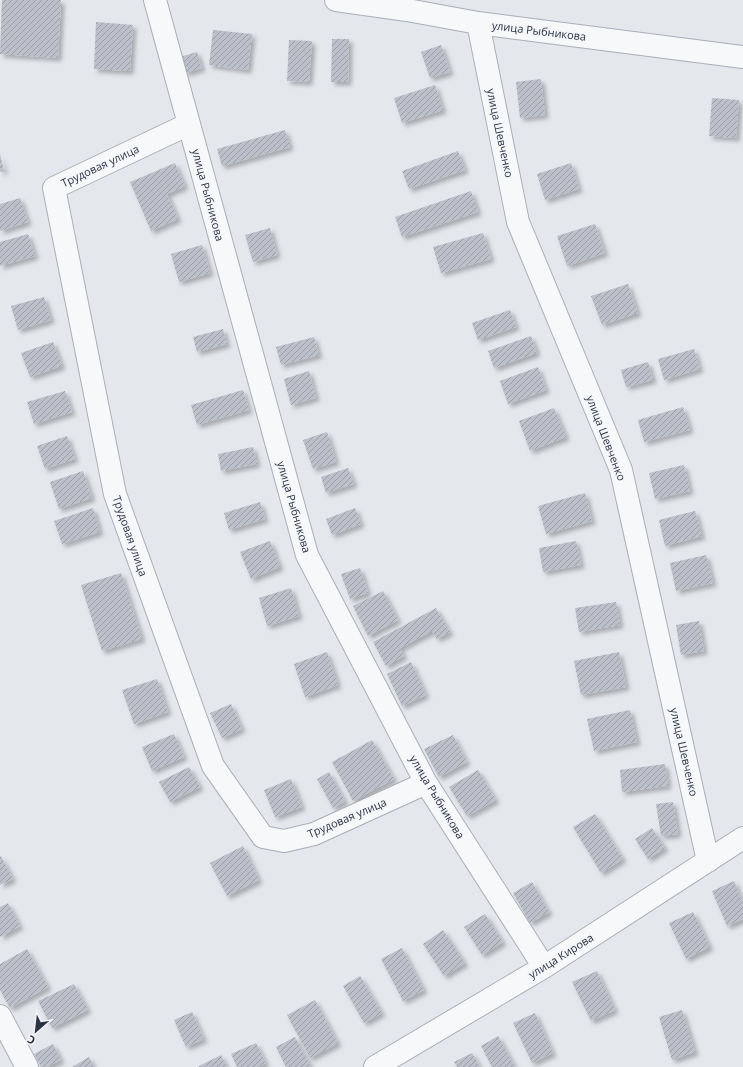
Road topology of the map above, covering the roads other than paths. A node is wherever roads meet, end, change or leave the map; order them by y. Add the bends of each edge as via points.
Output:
1 (155, 0) edge
2 (336, 0) edge
3 (478, 23) junction
4 (743, 57) edge
5 (189, 124) junction
6 (426, 783) junction
7 (743, 838) edge
8 (708, 861) junction
9 (544, 967) junction
10 (0, 1016) edge
11 (27, 1067) edge
12 (375, 1067) edge

1 - 5 street, улица Рыбникова
2 - 3 street, улица Рыбникова
3 - 4 street, улица Рыбникова
3 - 8 street, улица Шевченко via 518,222 621,470
5 - 6 street, улица Рыбникова via 307,555
5 - 6 street, Трудовая улица via 54,188 115,494 207,752 213,766 262,837 284,841 314,834
6 - 9 street, улица Рыбникова
7 - 8 street, улица Кирова
8 - 9 street, улица Кирова
9 - 12 street, улица Кирова
10 - 11 street

